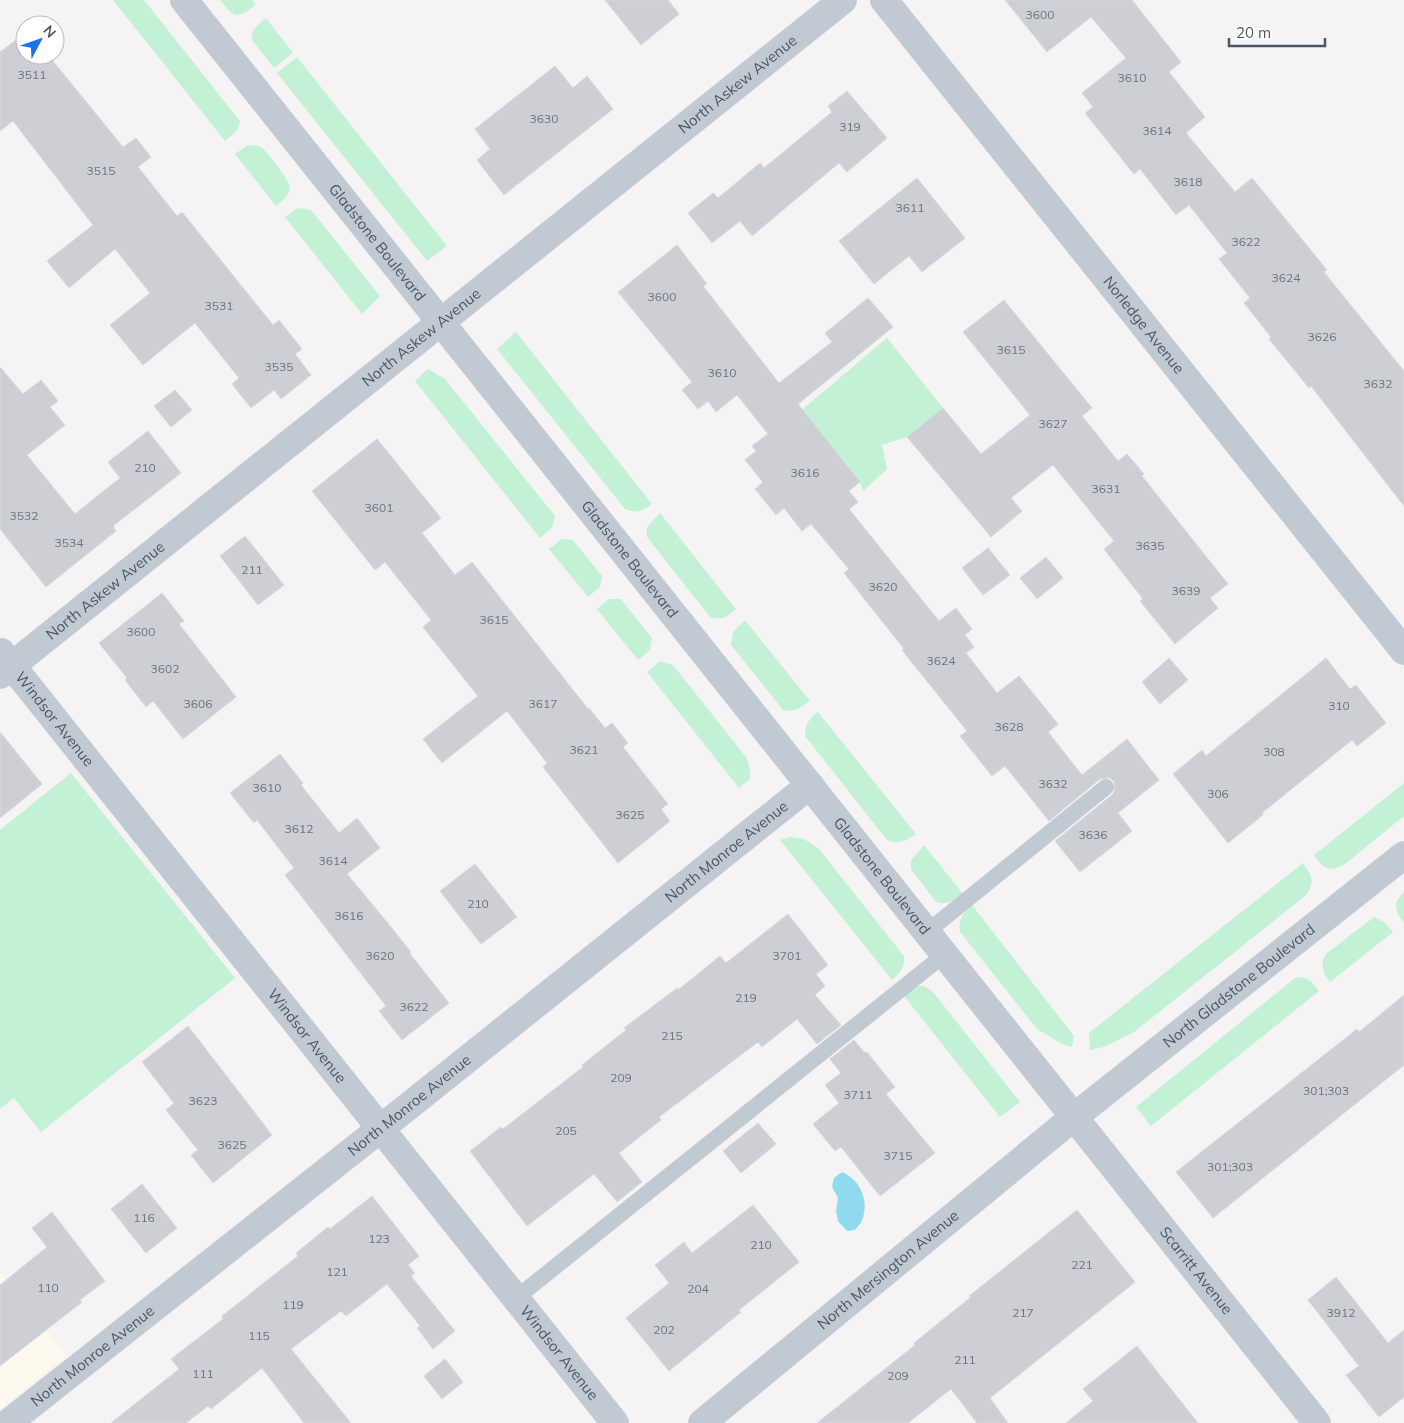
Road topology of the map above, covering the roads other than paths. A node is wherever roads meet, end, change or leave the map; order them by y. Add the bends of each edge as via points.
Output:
1 (184, 0) edge
2 (843, 0) edge
3 (884, 0) edge
4 (440, 322) junction
5 (1404, 651) edge
6 (4, 664) edge
7 (810, 785) junction
8 (1106, 787) dead end
9 (1404, 855) edge
10 (927, 932) junction
11 (945, 954) junction
12 (1074, 1117) junction
13 (380, 1129) junction
14 (516, 1299) junction
15 (8, 1423) edge
16 (614, 1423) edge
17 (702, 1423) edge
18 (1317, 1423) edge

1 - 4 street, Gladstone Boulevard
2 - 4 street, North Askew Avenue
3 - 5 street, Norledge Avenue
4 - 6 street, North Askew Avenue
4 - 7 street, Gladstone Boulevard
6 - 13 street, Windsor Avenue
7 - 10 street, Gladstone Boulevard
7 - 13 street, North Monroe Avenue
8 - 10 lane
9 - 12 street, North Gladstone Boulevard
10 - 11 street, Gladstone Boulevard
11 - 12 street, Gladstone Boulevard
11 - 14 lane
12 - 17 street, North Mersington Avenue
12 - 18 street, Scarritt Avenue
13 - 14 street, Windsor Avenue
13 - 15 street, North Monroe Avenue
14 - 16 street, Windsor Avenue

